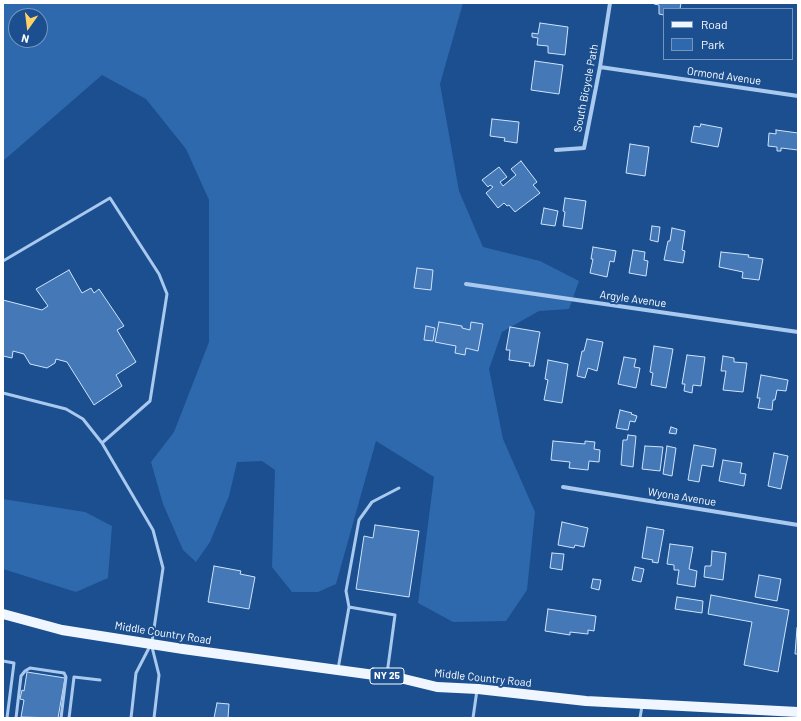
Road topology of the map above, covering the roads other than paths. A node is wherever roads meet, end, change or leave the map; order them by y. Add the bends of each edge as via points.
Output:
1 (610, 3) edge
2 (600, 67) junction
3 (798, 96) edge
4 (556, 150) dead end
5 (3, 261) edge
6 (466, 284) dead end
7 (798, 332) edge
8 (3, 393) edge
9 (102, 443) junction
10 (563, 487) dead end
11 (399, 488) dead end
12 (798, 525) edge
13 (349, 607) junction
14 (3, 614) edge
15 (152, 644) junction
16 (3, 661) edge
17 (338, 670) junction
18 (387, 676) junction
19 (100, 680) dead end
20 (478, 688) junction
21 (643, 704) junction
22 (798, 712) edge
23 (7, 718) edge
24 (16, 718) edge
25 (61, 718) edge
26 (69, 718) edge
27 (131, 718) edge
28 (154, 718) edge
29 (473, 718) edge
30 (640, 718) edge

1 - 2 street, South Bicycle Path
2 - 3 street, Ormond Avenue
2 - 4 street, South Bicycle Path via 584,148
5 - 9 lane via 110,198 159,274 167,294 150,401
6 - 7 street, Argyle Avenue
8 - 9 lane via 66,409 83,419
9 - 15 lane via 153,530 163,568
10 - 12 street, Wyona Avenue
11 - 13 lane via 372,502 359,520 346,591
13 - 17 lane
13 - 18 lane via 395,615
14 - 15 main road, Middle Country Road / NY 25 via 62,630
15 - 17 main road, Middle Country Road / NY 25
15 - 27 lane via 136,673
15 - 28 lane via 159,675
16 - 23 lane via 14,663
17 - 18 main road, Middle Country Road / NY 25
18 - 20 main road, Middle Country Road / NY 25 via 437,687
19 - 26 lane via 74,676
20 - 21 main road, Middle Country Road / NY 25 via 586,701
20 - 29 lane
21 - 22 main road, Middle Country Road / NY 25
21 - 30 lane
24 - 25 lane via 21,676 30,668 64,673 66,677

